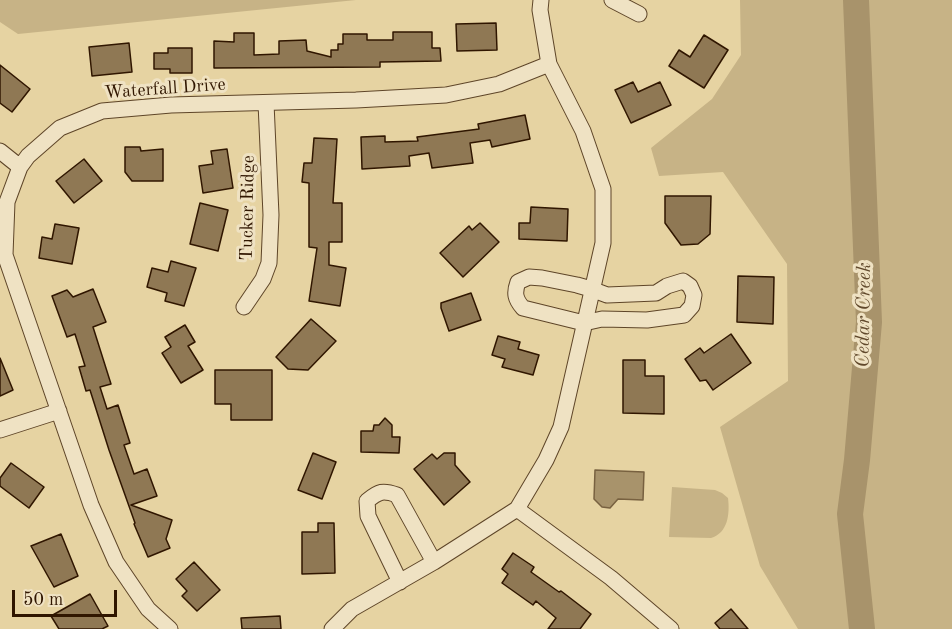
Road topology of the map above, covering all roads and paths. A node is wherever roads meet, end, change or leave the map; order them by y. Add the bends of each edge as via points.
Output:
1 (542, 0) edge
2 (612, 0) edge
3 (639, 14) dead end
4 (549, 63) junction
5 (266, 103) junction
6 (0, 151) edge
7 (20, 167) junction
8 (591, 289) junction
9 (244, 307) dead end
10 (584, 323) junction
11 (59, 411) junction
12 (0, 430) edge
13 (517, 508) junction
14 (434, 562) junction
15 (400, 582) junction
16 (170, 629) edge
17 (332, 629) edge
18 (671, 629) edge

1 - 4 street via 540,10
2 - 3 street
4 - 5 street, Waterfall Drive via 499,84 446,95
4 - 8 street via 582,131 603,189 603,243
5 - 7 street, Waterfall Drive via 102,111 60,128
5 - 9 street, Tucker Ridge via 269,263
6 - 7 street
7 - 11 street, Waterfall Drive via 7,202 5,255
8 - 10 street
8 - 10 street via 529,277 518,282 515,291 523,308
8 - 10 street via 607,295 656,293 683,281 694,294 692,306 684,315
10 - 13 street via 561,427
11 - 12 street
11 - 16 street, Waterfall Drive via 91,505 116,562 148,609
13 - 14 street
13 - 18 street via 611,578
14 - 15 street
14 - 15 street via 397,495 386,491 375,494 367,501 368,516
15 - 17 street via 352,609

